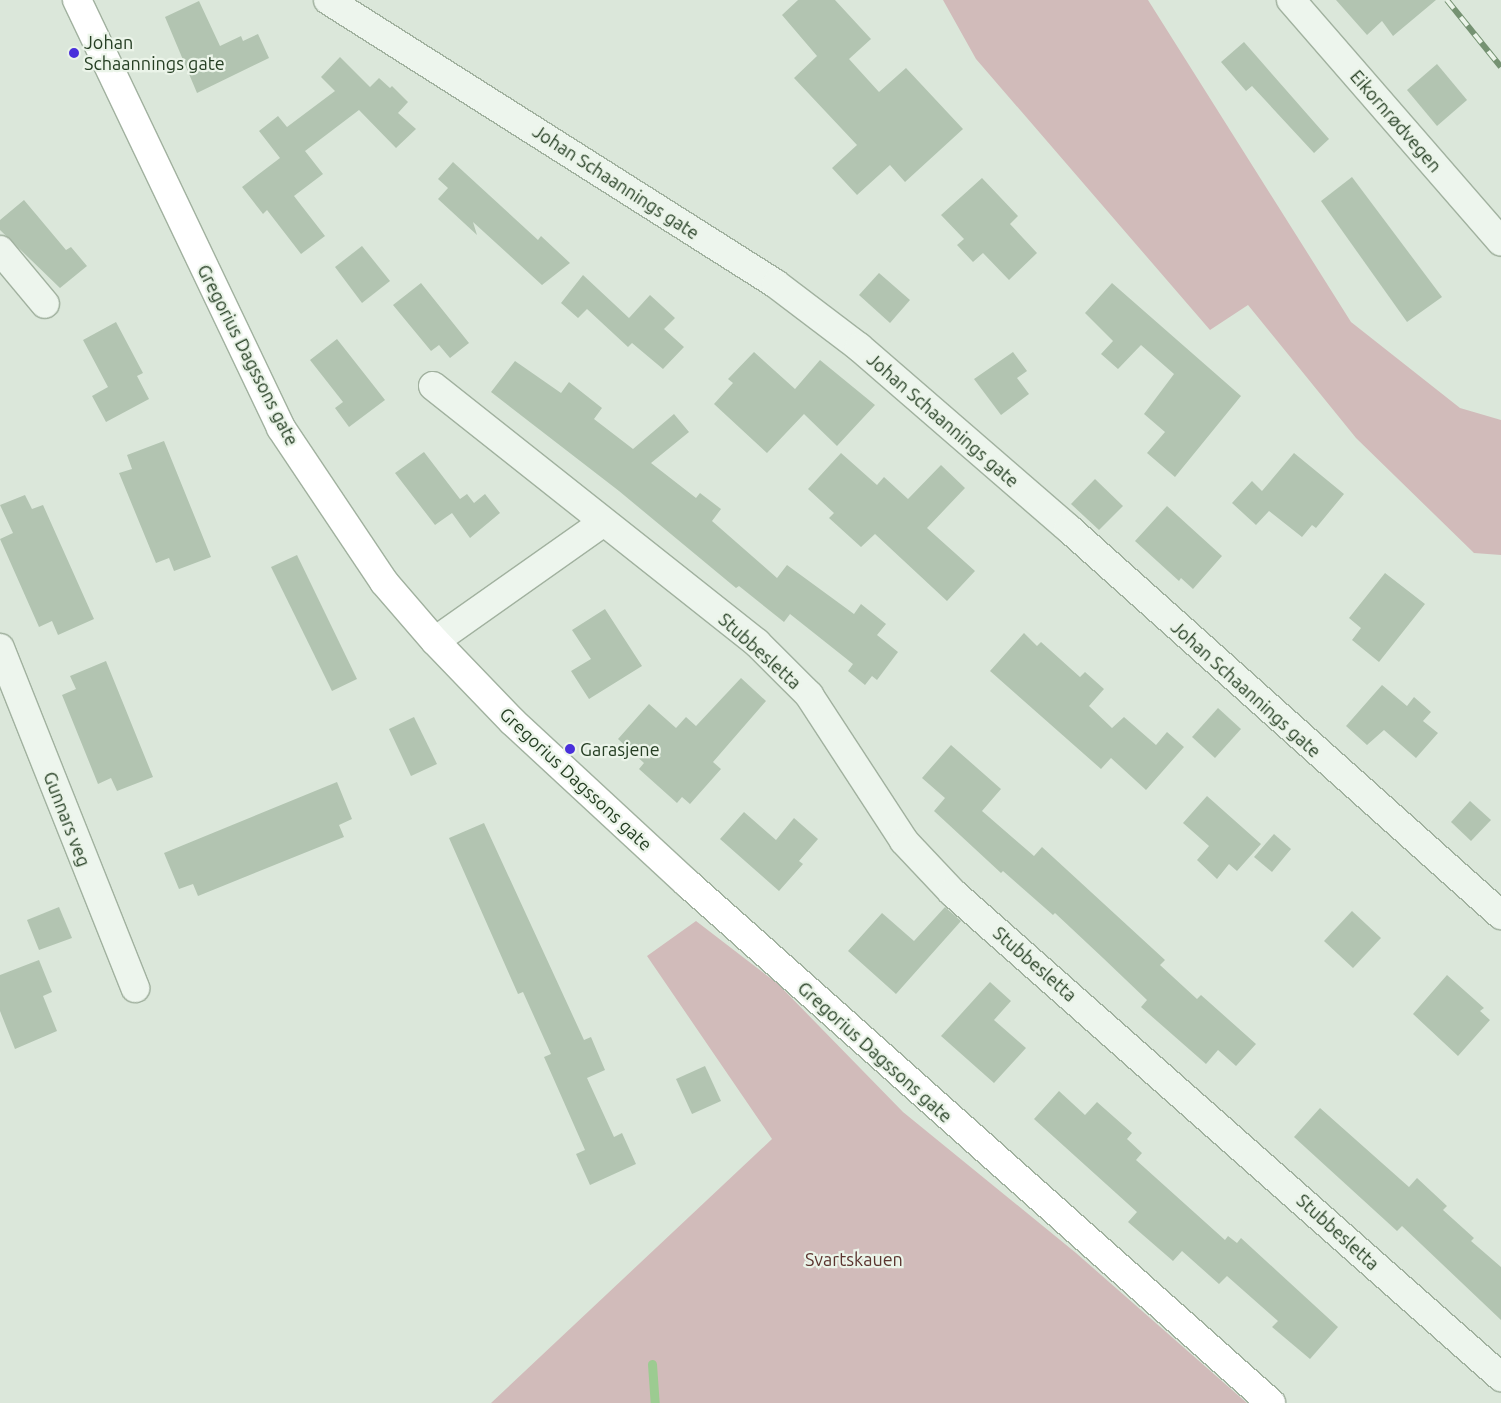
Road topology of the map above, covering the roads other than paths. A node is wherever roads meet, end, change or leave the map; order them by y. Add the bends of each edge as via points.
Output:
1 (77, 0) edge
2 (328, 0) edge
3 (1290, 0) edge
4 (1501, 242) edge
5 (0, 250) edge
6 (45, 304) dead end
7 (433, 386) dead end
8 (602, 523) junction
9 (435, 641) junction
10 (0, 648) edge
11 (1501, 915) edge
12 (135, 988) dead end
13 (1501, 1376) edge
14 (1271, 1403) edge

1 - 9 street, Gregorius Dagssons gate via 281,428 352,539
2 - 11 street, Johan Schaannings gate via 776,284 859,347 1068,528
3 - 4 street, Eikornrødvegen
5 - 6 street
7 - 8 street, Stubbesletta
8 - 9 street
8 - 13 street, Stubbesletta via 757,643 809,695 904,840 952,892
9 - 14 street, Gregorius Dagssons gate via 513,722 687,883
10 - 12 street, Gunnars veg

